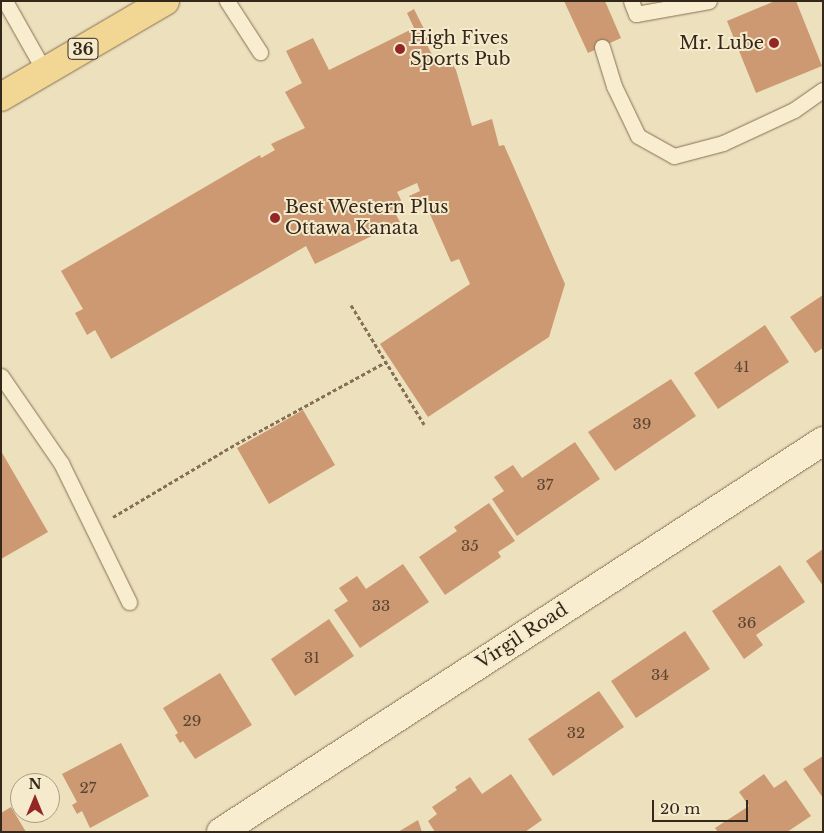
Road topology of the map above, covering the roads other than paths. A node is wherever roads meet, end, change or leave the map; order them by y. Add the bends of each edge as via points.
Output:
1 (5, 1) edge
2 (165, 1) edge
3 (227, 1) edge
4 (631, 1) edge
5 (709, 1) edge
6 (602, 47) dead end
7 (260, 52) dead end
8 (45, 72) junction
9 (823, 90) edge
10 (1, 97) edge
11 (1, 376) edge
12 (823, 441) edge
13 (129, 602) dead end
14 (221, 832) edge

1 - 8 lane
2 - 8 main road, 36
3 - 7 lane
4 - 5 lane via 636,14
6 - 9 lane via 614,86 638,136 674,156 723,143 794,110
8 - 10 main road, 36
11 - 13 lane via 61,463
12 - 14 street, Virgil Road

